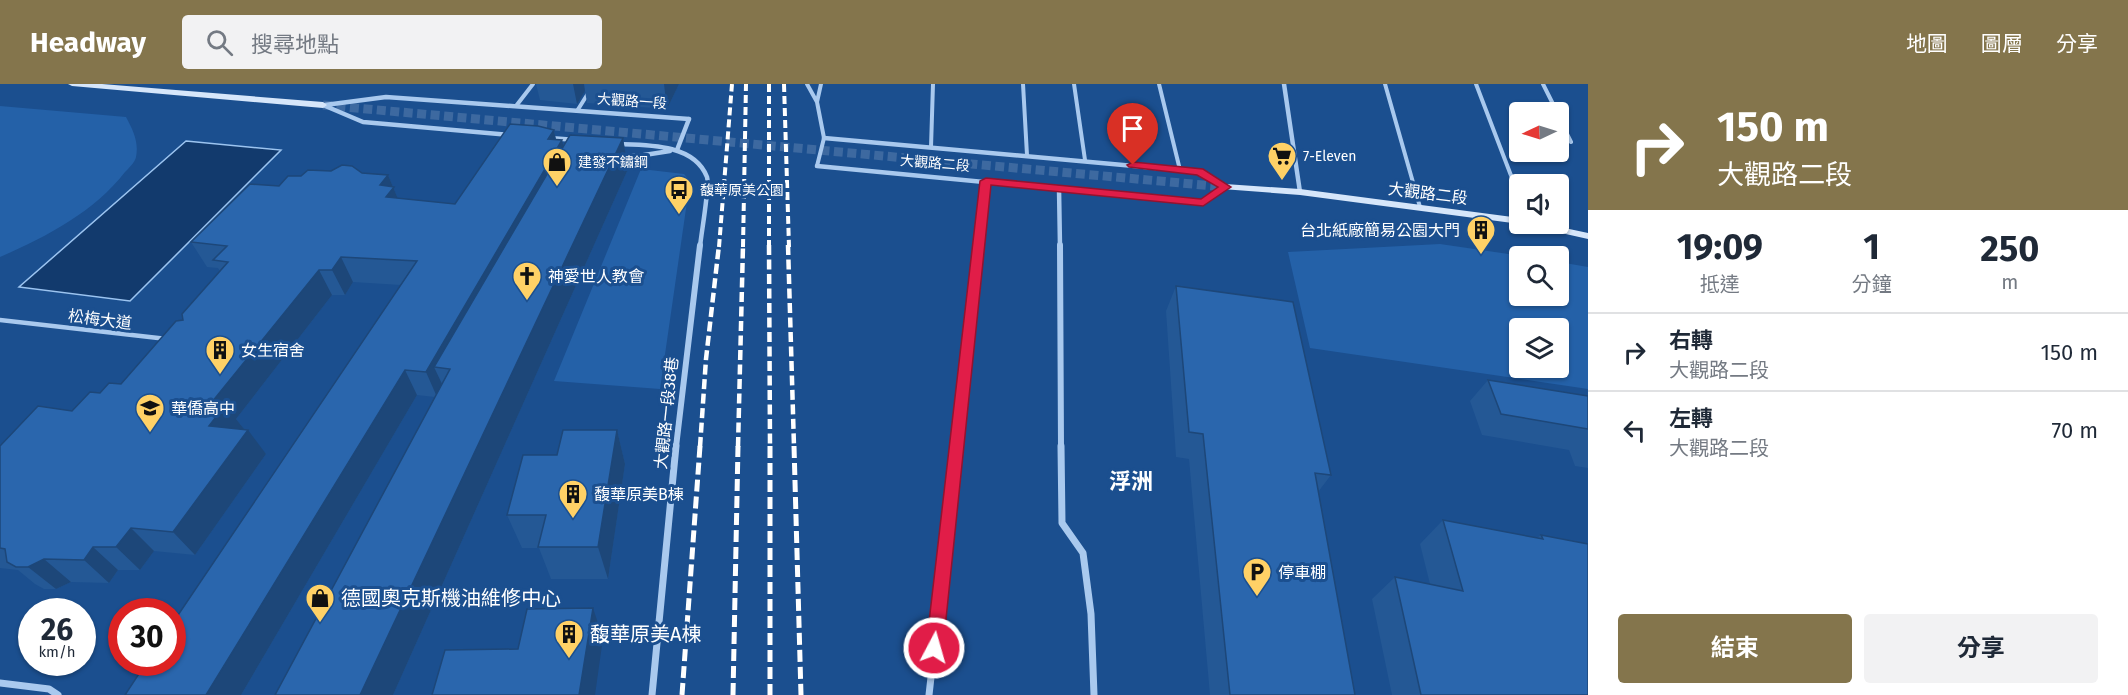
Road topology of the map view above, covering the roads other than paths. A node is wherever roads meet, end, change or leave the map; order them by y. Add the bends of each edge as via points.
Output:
1 (72, 84) edge
2 (532, 84) edge
3 (594, 84) edge
4 (807, 84) edge
5 (821, 84) edge
6 (933, 84) edge
7 (1023, 84) edge
8 (1074, 84) edge
9 (1159, 84) edge
10 (1284, 84) edge
11 (1385, 84) edge
12 (1476, 84) edge
13 (1543, 84) edge
14 (110, 85) edge
15 (816, 102) junction
16 (1552, 102) edge
17 (322, 105) junction
18 (516, 106) junction
19 (577, 111) junction
20 (522, 136) edge
21 (544, 138) edge
22 (824, 138) junction
23 (1569, 138) edge
24 (579, 141) edge
25 (1571, 142) dead end
26 (614, 143) edge
27 (931, 147) junction
28 (677, 150) junction
29 (615, 155) edge
30 (1027, 155) junction
31 (1085, 160) junction
32 (817, 166) joint
33 (1180, 170) junction
34 (1510, 174) edge
35 (986, 181) junction
36 (1225, 187) junction
37 (1059, 188) junction
38 (1300, 192) junction
39 (1420, 207) junction
40 (1509, 219) edge
41 (1569, 232) edge
42 (1588, 236) edge
43 (0, 320) edge
44 (174, 340) edge
45 (0, 683) edge
46 (58, 695) edge
47 (651, 695) edge
48 (929, 695) edge
49 (1094, 695) edge

1 - 14 main road, 大觀路一段
2 - 18 lane
3 - 19 lane
4 - 15 lane
5 - 15 lane
6 - 27 lane
7 - 30 lane
8 - 31 lane
9 - 33 lane
10 - 38 street
11 - 39 lane
12 - 34 lane
13 - 16 lane
14 - 17 main road, 大觀路一段
15 - 22 lane
17 - 18 street, 大觀路一段 via 386,97
17 - 20 street, 大觀路一段 via 363,122
18 - 19 street, 大觀路一段
19 - 28 street, 大觀路一段, bridge via 689,119
21 - 24 street
22 - 27 street, 大觀路二段
22 - 32 lane
23 - 25 lane
26 - 28 street
27 - 30 street, 大觀路二段
28 - 29 street
28 - 47 street, 大觀路一段38巷 via 702,167 708,179
30 - 31 street, 大觀路二段
31 - 33 street, 大觀路二段
32 - 35 street, 大觀路二段
33 - 36 street, 大觀路二段 via 1200,172
35 - 37 street, 大觀路二段
35 - 48 street
36 - 37 street, 大觀路二段 via 1203,203
36 - 38 main road, 大觀路二段
37 - 49 street via 1062,523 1083,553 1091,614
38 - 39 main road, 大觀路二段
39 - 40 main road, 大觀路二段
41 - 42 main road
43 - 44 lane, 松梅大道
45 - 46 street via 49,689

